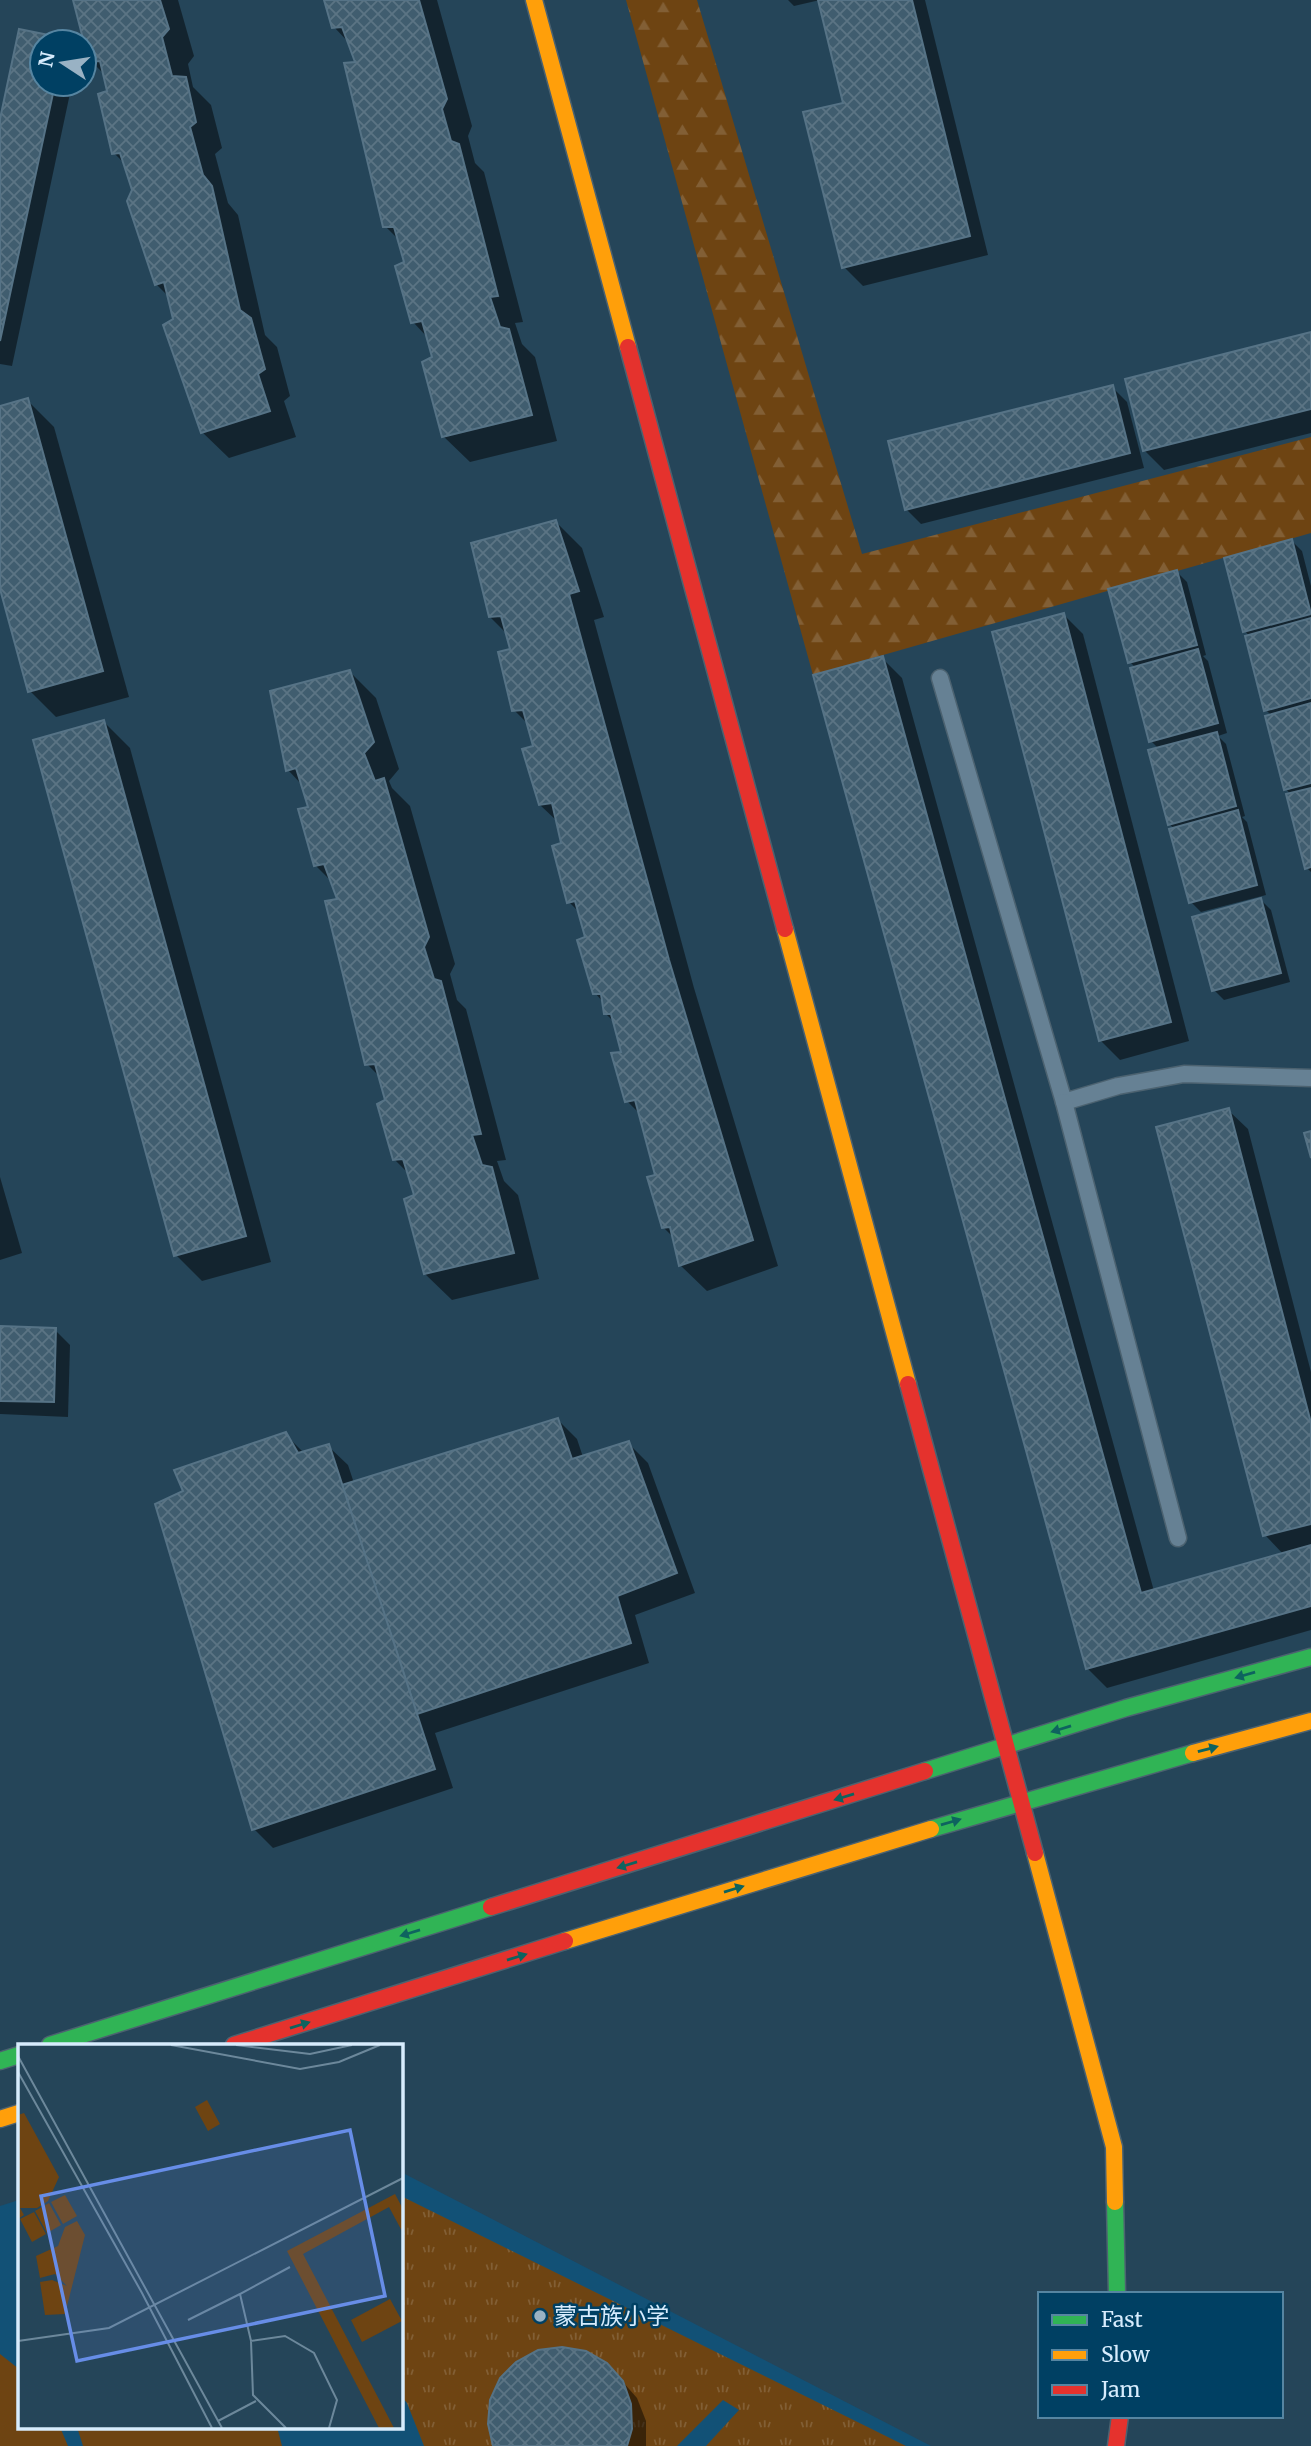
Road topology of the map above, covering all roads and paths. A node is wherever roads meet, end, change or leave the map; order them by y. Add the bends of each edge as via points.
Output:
1 (534, 0) edge
2 (940, 678) dead end
3 (1311, 1079) edge
4 (1064, 1102) junction
5 (1178, 1538) dead end
6 (1311, 1657) edge
7 (1311, 1721) edge
8 (1006, 1746) junction
9 (1021, 1802) junction
10 (53, 2044) edge
11 (237, 2044) edge
12 (18, 2055) edge
13 (0, 2061) edge
14 (18, 2113) edge
15 (0, 2119) edge
16 (1117, 2292) edge
17 (1120, 2418) edge
18 (1116, 2446) edge

1 - 8 street
2 - 4 lane
3 - 4 lane via 1184,1074
4 - 5 lane
6 -> 8 street
9 -> 7 street
8 - 9 street
8 -> 10 street
11 -> 9 street
9 - 16 street via 1114,2147
12 - 13 street
14 - 15 street
17 - 18 street

